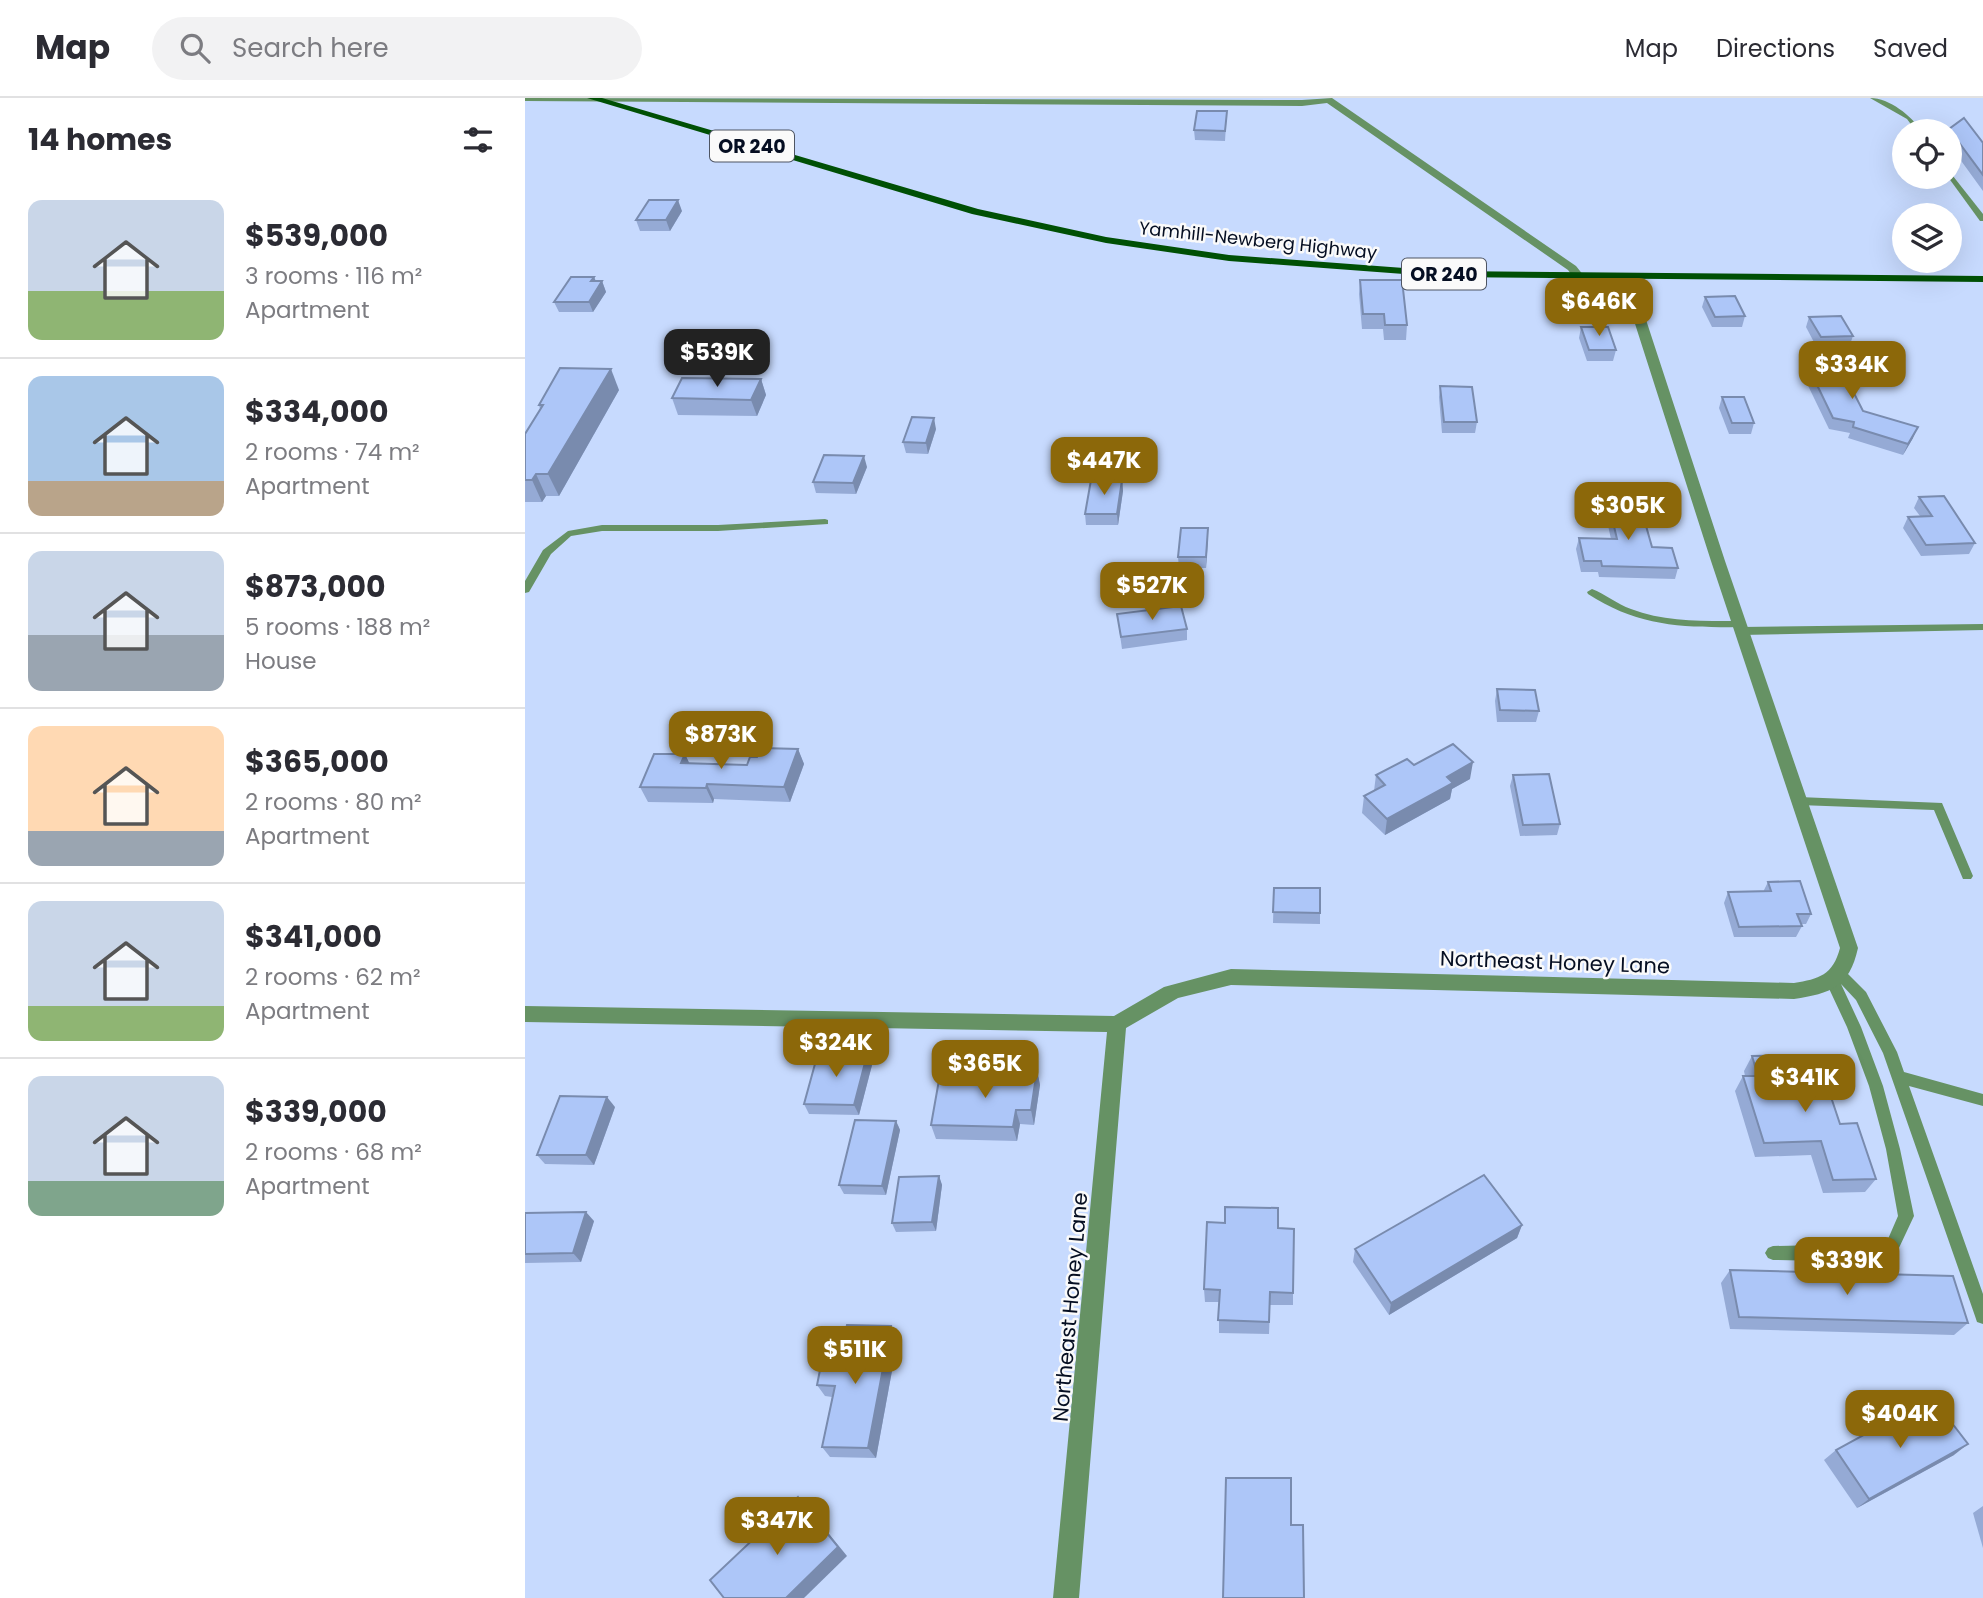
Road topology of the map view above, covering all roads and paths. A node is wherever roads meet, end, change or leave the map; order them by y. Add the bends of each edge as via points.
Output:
1 (525, 98) edge
2 (592, 98) edge
3 (1873, 98) edge
4 (1327, 99) edge
5 (1910, 119) edge
6 (1961, 189) edge
7 (1983, 219) edge
8 (1578, 276) junction
9 (1626, 277) junction
10 (1983, 279) edge
11 (825, 522) dead end
12 (525, 590) edge
13 (1592, 592) dead end
14 (1740, 627) junction
15 (1983, 627) edge
16 (1799, 801) junction
17 (1967, 876) dead end
18 (1836, 977) junction
19 (525, 1014) edge
20 (1117, 1024) junction
21 (1900, 1077) junction
22 (1983, 1100) edge
23 (1773, 1253) dead end
24 (1983, 1316) edge
25 (1066, 1598) edge

1 - 2 street
2 - 4 street via 1289,103
2 - 8 main road, Yamhill-Newberg Highway / OR 240 via 925,198 1106,240 1330,268
3 - 5 lane
4 - 8 street
6 - 7 lane
8 - 9 main road, Yamhill-Newberg Highway / OR 240
9 - 10 main road, Yamhill-Newberg Highway / OR 240
9 - 14 street
11 - 12 lane via 602,528 568,534 547,552
13 - 14 lane via 1616,610 1664,621
14 - 15 lane
14 - 16 street
16 - 17 lane via 1938,806
16 - 18 street via 1849,948 1846,968
18 - 20 street, Northeast Honey Lane via 1826,986 1794,991 1231,977 1156,997
18 - 21 lane via 1861,996 1877,1021
18 - 23 lane via 1876,1086 1906,1216 1893,1245 1865,1251
19 - 20 street
20 - 25 street, Northeast Honey Lane
21 - 22 lane
21 - 24 lane

